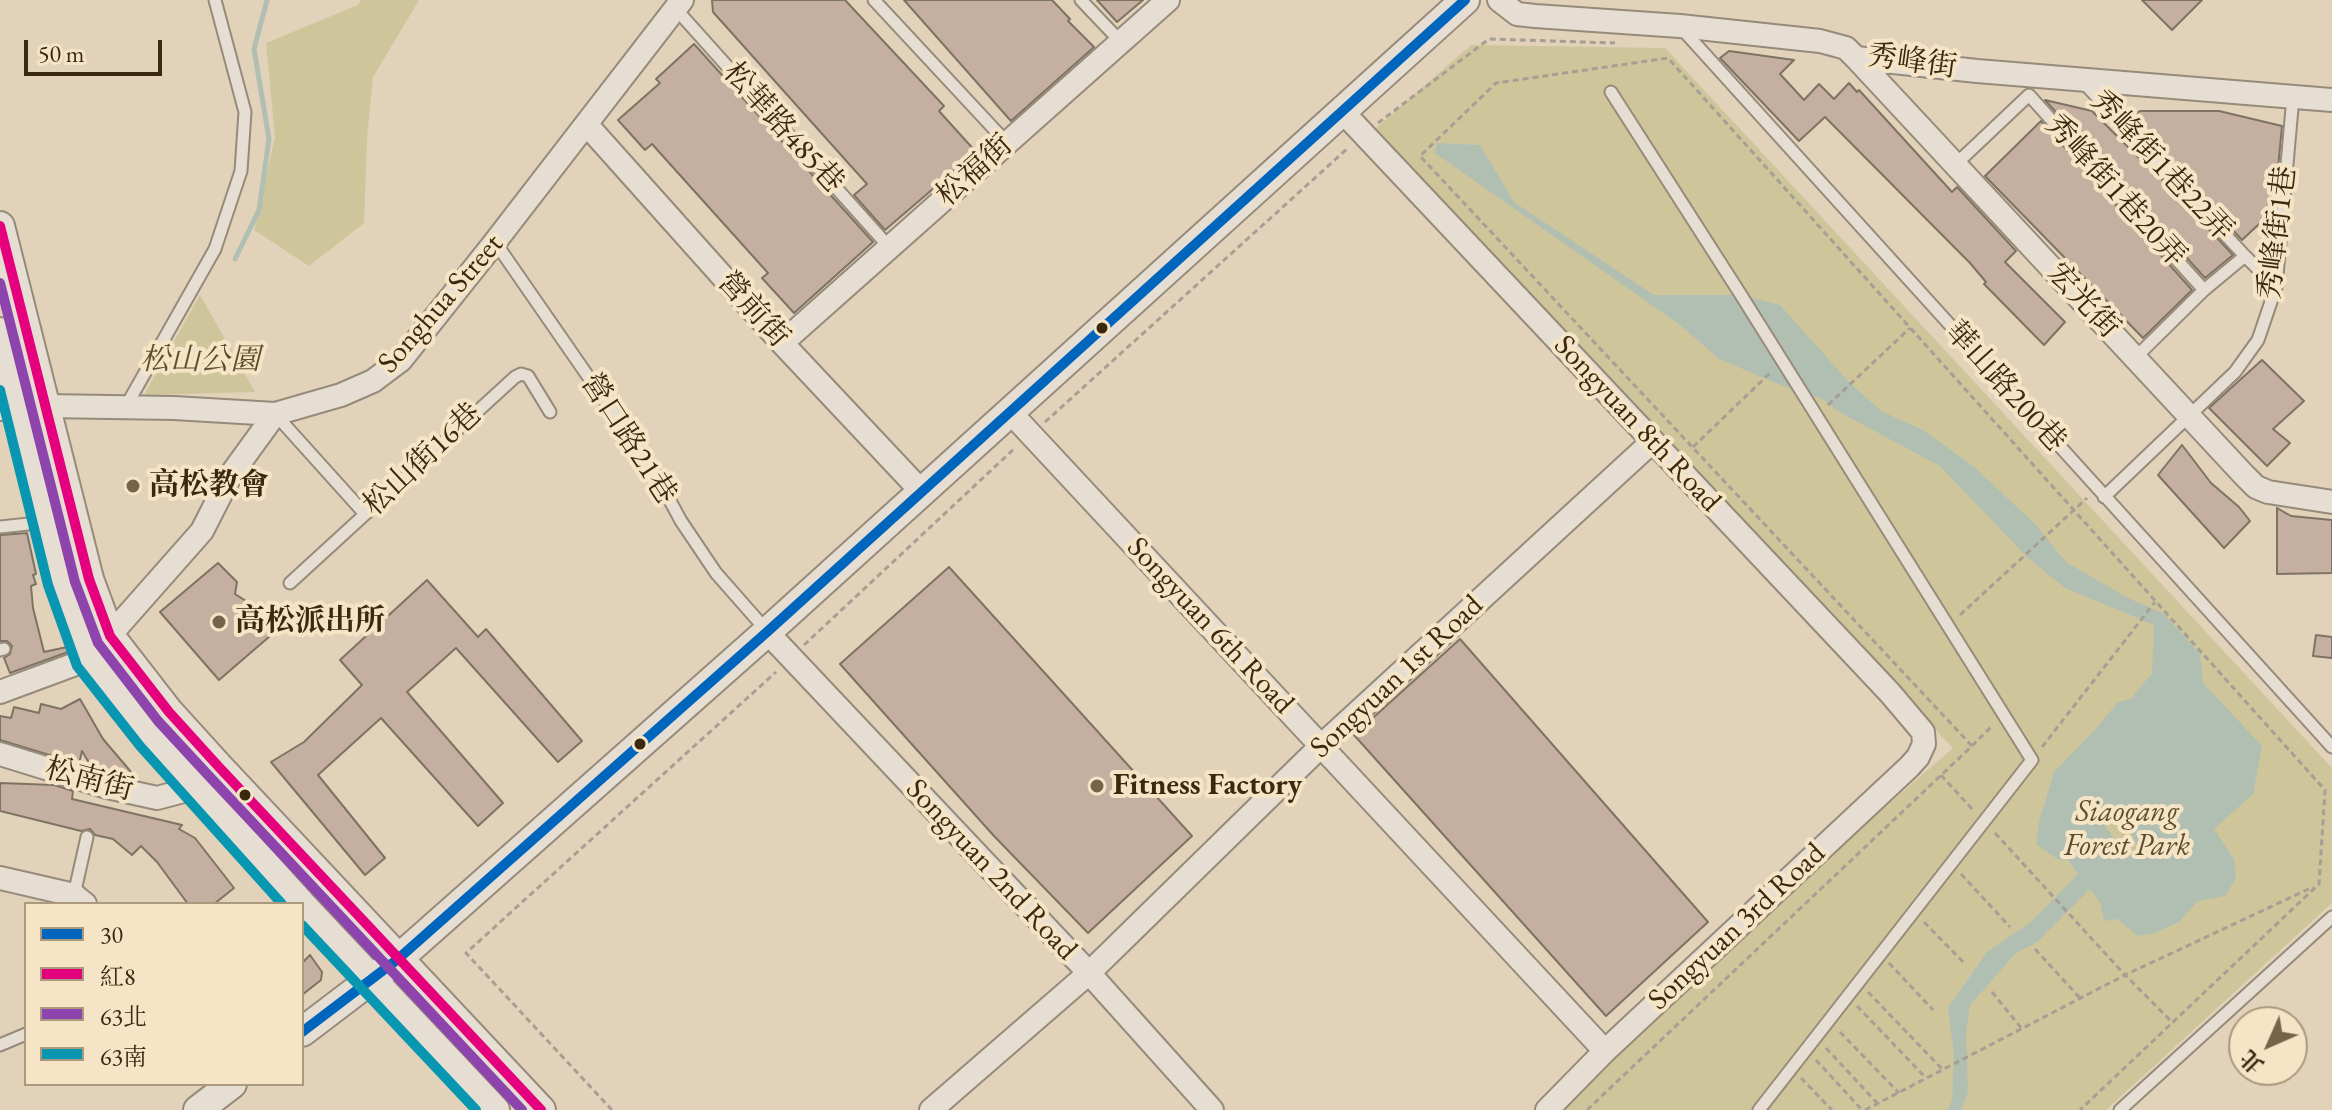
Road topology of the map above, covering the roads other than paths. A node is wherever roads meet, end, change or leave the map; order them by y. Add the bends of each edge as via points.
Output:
1 (215, 0) edge
2 (874, 0) edge
3 (1081, 0) edge
4 (1168, 0) edge
5 (1465, 0) edge
6 (1499, 0) edge
7 (678, 4) edge
8 (1680, 26) junction
9 (1121, 43) junction
10 (1856, 58) junction
11 (2080, 79) junction
12 (1611, 92) dead end
13 (2293, 97) junction
14 (2332, 100) edge
15 (1341, 110) junction
16 (587, 125) junction
17 (1007, 143) junction
18 (1956, 164) junction
19 (0, 226) edge
20 (495, 242) junction
21 (890, 248) junction
22 (2245, 256) junction
23 (2276, 287) junction
24 (2204, 290) junction
25 (0, 332) edge
26 (782, 343) junction
27 (2135, 358) junction
28 (22, 408) edge
29 (125, 409) junction
30 (550, 412) dead end
31 (1010, 412) junction
32 (275, 414) junction
33 (2188, 416) junction
34 (1653, 441) junction
35 (922, 492) junction
36 (2101, 493) junction
37 (2332, 502) edge
38 (365, 514) junction
39 (47, 522) junction
40 (0, 527) edge
41 (290, 583) dead end
42 (767, 632) junction
43 (110, 636) junction
44 (89, 659) junction
45 (0, 692) edge
46 (1924, 744) joint
47 (1322, 745) junction
48 (2332, 747) edge
49 (0, 754) edge
50 (218, 766) junction
51 (195, 788) junction
52 (87, 837) dead end
53 (0, 878) edge
54 (80, 900) edge
55 (300, 902) edge
56 (304, 906) edge
57 (2332, 917) edge
58 (398, 959) junction
59 (1089, 973) junction
60 (373, 981) junction
61 (304, 1031) edge
62 (24, 1035) edge
63 (0, 1045) edge
64 (1605, 1051) junction
65 (229, 1086) edge
66 (198, 1110) edge
67 (495, 1110) edge
68 (541, 1110) edge
69 (931, 1110) edge
70 (1212, 1110) edge
71 (1547, 1110) edge
72 (1759, 1110) edge
73 (2120, 1110) edge

1 - 29 lane via 245,112 241,171 215,249
2 - 17 lane
3 - 9 lane
4 - 9 street, 松福街
5 - 15 street
6 - 8 street, 秀峰街 via 1517,14
7 - 16 street, Songhua Street
7 - 21 lane, 松華路485巷
8 - 10 street, 秀峰街 via 1820,41 1846,48
8 - 36 lane, 華山路200巷
9 - 17 street, 松福街
10 - 11 street, 秀峰街
10 - 18 street, 宏光街
11 - 13 street, 秀峰街
11 - 22 lane, 秀峰街1巷22弄
12 - 72 lane via 2032,760
13 - 14 street, 秀峰街
13 - 23 lane, 秀峰街1巷
15 - 31 street
15 - 34 street, Songyuan 8th Road
16 - 20 street, Songhua Street
16 - 26 street, 營前街
17 - 21 street, 松福街
18 - 24 lane, 秀峰街1巷20弄 via 2029,95
18 - 27 street, 宏光街
19 - 28 street
20 - 32 street, Songhua Street via 401,360 373,381 341,395
20 - 42 lane, 營口路21巷 via 655,473 716,573
21 - 26 street, 松福街
22 - 23 lane, 秀峰街1巷22弄
22 - 24 lane
23 - 33 lane, 秀峰街1巷 via 2258,340 2235,372
24 - 27 lane
25 - 28 street
26 - 35 street, 營前街
27 - 33 street, 宏光街
28 - 29 street, Songhua Street
28 - 39 street
28 - 43 street
29 - 32 street, Songhua Street
30 - 38 lane, 松山街16巷 via 528,376 515,377
31 - 35 street
31 - 47 street, Songyuan 6th Road
32 - 38 lane
32 - 43 street via 230,476 202,531
33 - 36 lane, 秀峰街1巷
33 - 37 street, 宏光街 via 2256,487
34 - 46 street, Songyuan 8th Road via 1890,693 1923,732
34 - 47 street, Songyuan 1st Road
35 - 42 street
36 - 48 lane, 華山路200巷
38 - 41 lane, 松山街16巷
39 - 40 lane
39 - 44 street
42 - 58 street
42 - 59 street, Songyuan 2nd Road
43 - 44 street
43 - 50 street
44 - 45 street
44 - 51 street
46 - 64 street, Songyuan 3rd Road via 1909,767
47 - 59 street, Songyuan 1st Road
47 - 64 street, Songyuan 6th Road
49 - 51 street, 松南街 via 157,798
50 - 51 street, 松南街
50 - 58 street
51 - 55 street
52 - 54 lane
53 - 54 street
56 - 60 street
57 - 73 lane
58 - 60 street
58 - 68 street
59 - 69 street, Songyuan 1st Road
59 - 70 street, Songyuan 2nd Road
60 - 61 street
60 - 67 street
62 - 63 lane
64 - 71 street, Songyuan 3rd Road
65 - 66 street

